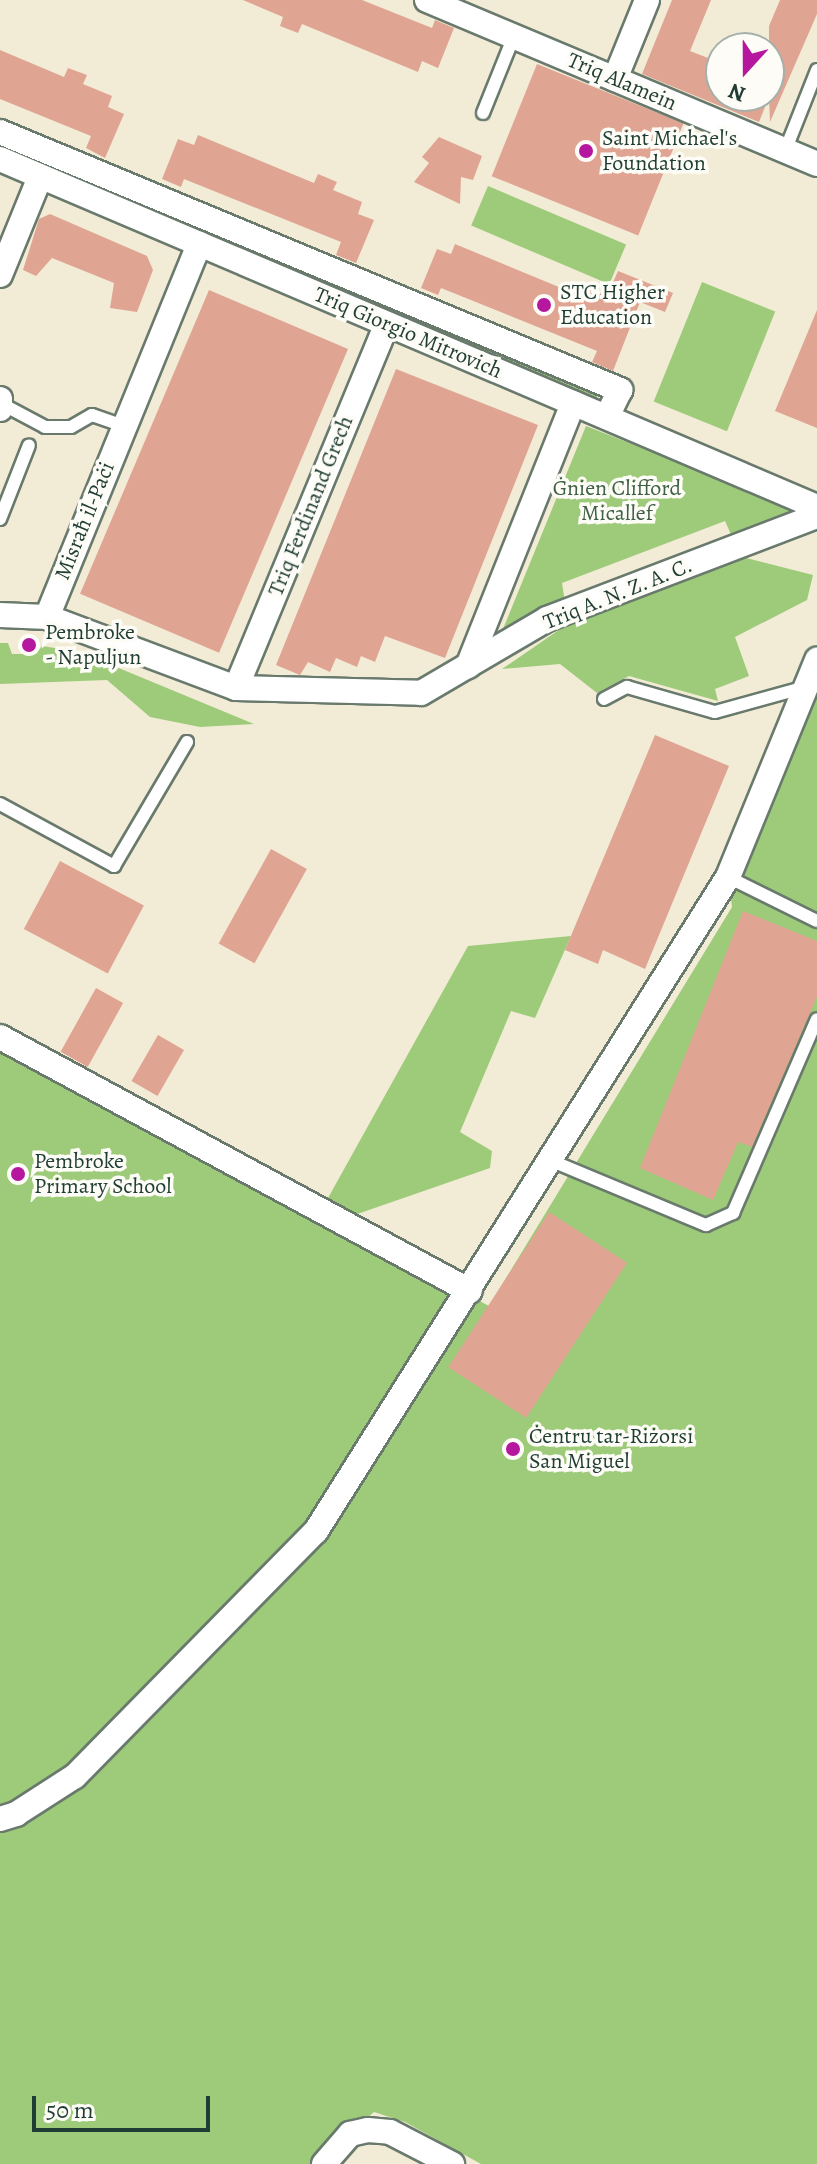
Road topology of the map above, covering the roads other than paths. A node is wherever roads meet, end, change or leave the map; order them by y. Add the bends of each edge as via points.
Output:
1 (427, 0) edge
2 (647, 0) edge
3 (514, 36) junction
4 (817, 70) edge
5 (615, 79) junction
6 (483, 113) dead end
7 (0, 132) edge
8 (785, 151) junction
9 (0, 159) edge
10 (817, 164) edge
11 (40, 177) junction
12 (199, 244) junction
13 (0, 275) edge
14 (387, 324) junction
15 (573, 403) junction
16 (1, 404) edge
17 (607, 417) junction
18 (124, 426) junction
19 (29, 445) dead end
20 (817, 507) edge
21 (817, 516) edge
22 (0, 519) edge
23 (0, 615) edge
24 (47, 617) junction
25 (817, 660) edge
26 (468, 666) junction
27 (806, 687) junction
28 (236, 688) junction
29 (604, 699) dead end
30 (187, 742) dead end
31 (0, 804) edge
32 (728, 877) junction
33 (817, 921) edge
34 (817, 1019) edge
35 (0, 1037) edge
36 (552, 1161) junction
37 (470, 1291) junction
38 (0, 1819) edge
39 (324, 2164) edge
40 (452, 2164) edge

1 - 3 street, Triq Alamein
2 - 5 street
3 - 5 street, Triq Alamein
3 - 6 lane
4 - 8 lane
5 - 8 street, Triq Alamein
7 - 17 street via 620,390
8 - 10 street, Triq Alamein
9 - 11 street, Triq Giorgio Mitrovich
11 - 12 street, Triq Giorgio Mitrovich
11 - 13 street
12 - 14 street, Triq Giorgio Mitrovich
12 - 18 street, Misraħ il-Paċi
14 - 15 street, Triq Giorgio Mitrovich
14 - 28 street, Triq Ferdinand Grech
15 - 17 street, Triq Giorgio Mitrovich
15 - 26 street
16 - 18 lane via 45,427 71,427 92,415
17 - 20 street, Triq Giorgio Mitrovich
18 - 24 street, Misraħ il-Paċi
19 - 22 lane
21 - 26 street, Triq A. N. Z. A. C. via 547,619
23 - 24 street, Triq A. N. Z. A. C.
24 - 28 street, Triq A. N. Z. A. C.
25 - 27 street
26 - 28 street, Triq A. N. Z. A. C. via 421,693
27 - 29 lane via 715,712 627,687
27 - 32 street
30 - 31 lane via 114,866
32 - 33 lane
32 - 36 street
34 - 36 lane via 733,1213 706,1225
35 - 37 street
36 - 37 street
37 - 38 street via 316,1531 75,1776
39 - 40 street via 350,2134 368,2130 390,2132

